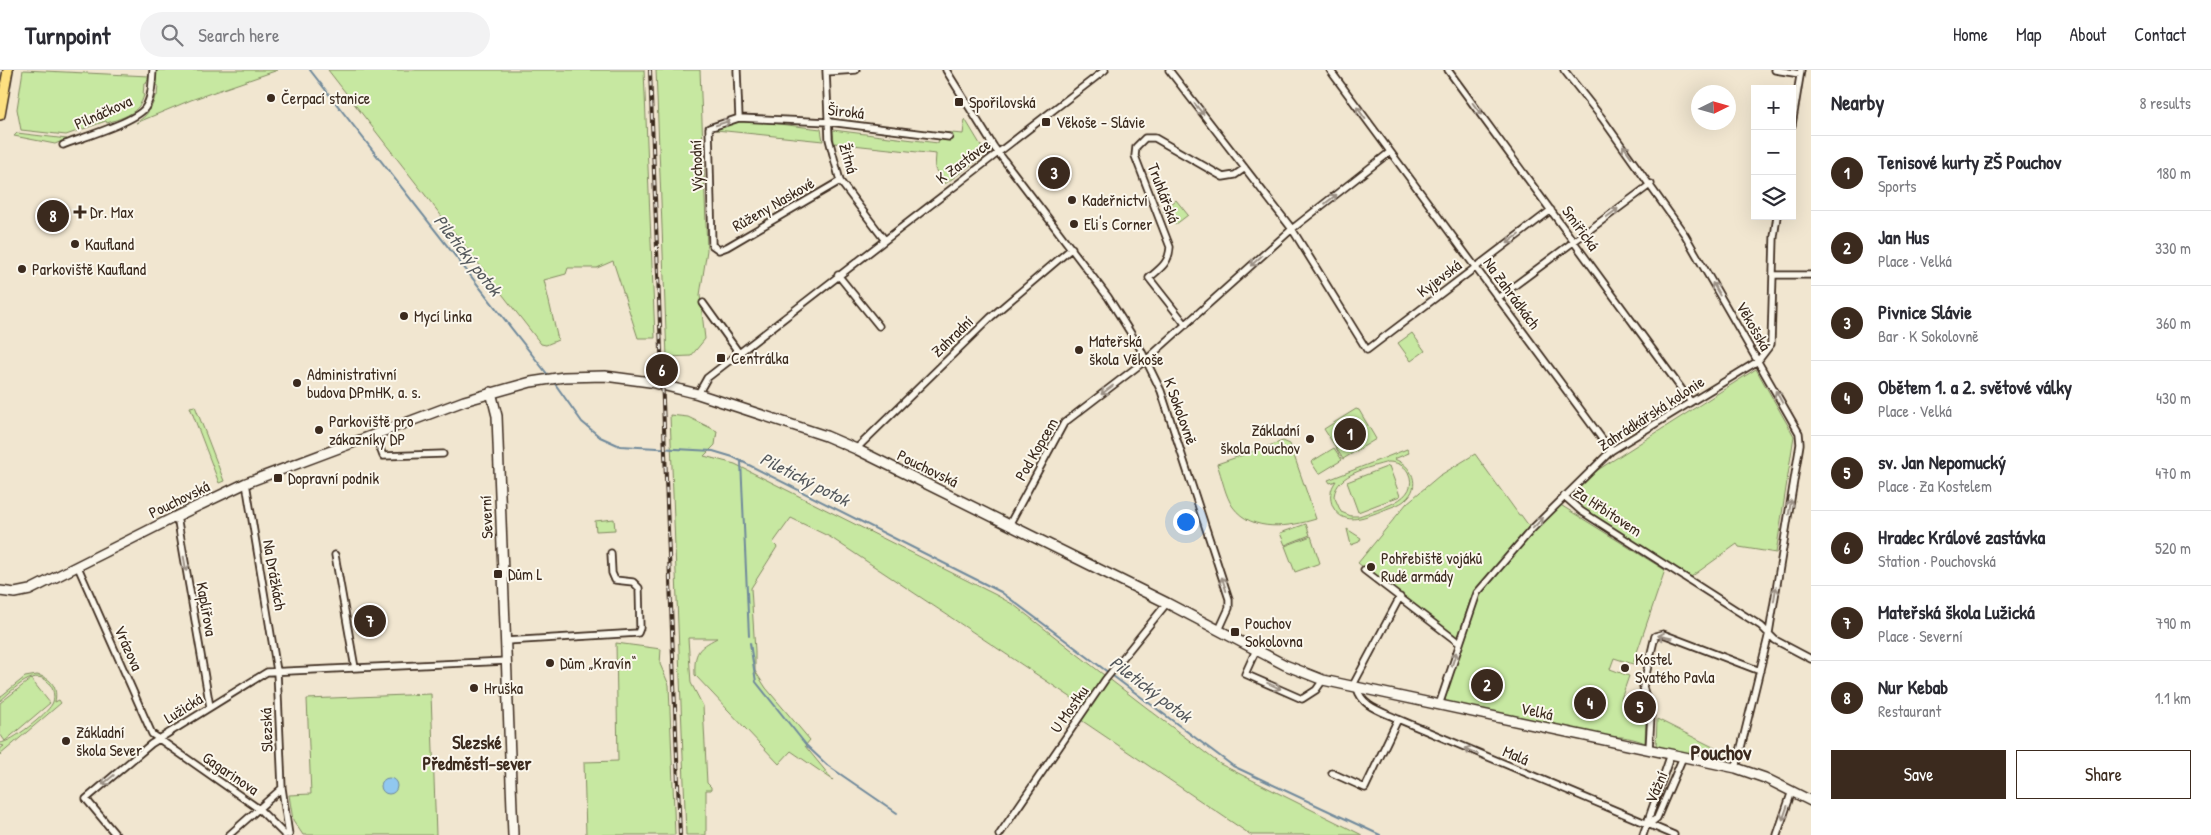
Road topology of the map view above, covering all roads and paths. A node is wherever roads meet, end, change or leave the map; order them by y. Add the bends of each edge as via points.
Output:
1 (8, 70) edge
2 (152, 70) edge
3 (737, 70) edge
4 (856, 70) edge
5 (946, 70) edge
6 (1106, 70) edge
7 (1169, 70) edge
8 (1330, 70) edge
9 (1448, 70) edge
10 (1564, 70) edge
11 (1775, 70) edge
12 (826, 71) edge
13 (1801, 72) edge
14 (1796, 101) edge
15 (0, 115) edge
16 (739, 118) junction
17 (829, 122) junction
18 (949, 137) dead end
19 (63, 145) dead end
20 (998, 152) junction
21 (1390, 152) junction
22 (1245, 168) junction
23 (840, 181) junction
24 (1651, 184) junction
25 (1551, 210) junction
26 (1776, 220) edge
27 (1292, 229) junction
28 (884, 240) junction
29 (1574, 242) junction
30 (1072, 248) junction
31 (719, 250) joint
32 (1476, 267) junction
33 (838, 275) junction
34 (1773, 275) junction
35 (1811, 275) edge
36 (1498, 298) junction
37 (703, 302) dead end
38 (1186, 325) junction
39 (879, 326) dead end
40 (740, 353) junction
41 (1146, 360) junction
42 (1758, 361) junction
43 (492, 392) junction
44 (698, 394) junction
45 (1691, 402) junction
46 (375, 435) junction
47 (856, 449) junction
48 (1611, 451) junction
49 (443, 454) dead end
50 (246, 483) junction
51 (1564, 496) junction
52 (177, 516) junction
53 (1009, 525) junction
54 (611, 554) dead end
55 (335, 555) dead end
56 (78, 566) junction
57 (1364, 570) dead end
58 (0, 592) edge
59 (1400, 597) junction
60 (1167, 603) junction
61 (1219, 630) junction
62 (1769, 633) junction
63 (506, 641) junction
64 (1459, 643) junction
65 (1256, 650) junction
66 (1811, 659) edge
67 (507, 661) junction
68 (355, 668) junction
69 (277, 671) junction
70 (1760, 671) junction
71 (1323, 680) junction
72 (1354, 688) junction
73 (1439, 705) junction
74 (210, 707) junction
75 (1398, 719) junction
76 (158, 740) junction
77 (1649, 749) junction
78 (1671, 754) junction
79 (1683, 757) junction
80 (1736, 768) junction
81 (1332, 773) dead end
82 (282, 788) junction
83 (1792, 791) junction
84 (1811, 801) edge
85 (260, 809) junction
86 (1648, 824) junction
87 (116, 835) edge
88 (229, 835) edge
89 (287, 835) edge
90 (513, 835) edge
91 (999, 835) edge
92 (1643, 835) edge
93 (1674, 835) edge
94 (1777, 835) edge

1 - 15 main road
2 - 19 street, Pilnáčkova via 149,99 141,113
3 - 16 street
4 - 12 street
5 - 20 street
6 - 20 street, K Zastávce
7 -> 22 street
21 -> 8 street, Na Zahrádkách
9 -> 25 street, Smiřická
24 -> 10 street, Věkošská
11 - 13 street
12 - 17 street, Žitná
13 - 14 street
16 - 17 street, Široká
31 -> 16 street, Východní via 712,246 709,128
17 - 18 street, Široká
17 - 23 street, Žitná via 829,139
20 - 28 street, K Zastávce
20 - 30 street, K Sokolovně
27 -> 21 street
21 - 32 street, Na Zahrádkách
22 - 27 street
22 - 38 street, Truhlářská via 1235,175 1223,177 1150,136 1135,150 1170,247 1167,262 1149,278
23 - 28 street, Žitná
23 - 31 street, Růženy Naskové
29 -> 24 street
42 -> 24 street, Věkošská
25 - 29 street, Smiřická
25 -> 32 street, Kyjevská
26 - 34 street
27 - 32 street, Kyjevská via 1367,350
27 -> 38 street
28 - 33 street, K Zastávce
29 - 36 street
29 - 45 street, Smiřická
30 - 41 street, K Sokolovně via 1122,316
30 - 47 street, Zahradní via 991,317
32 - 36 street, Na Zahrádkách
33 - 39 street
33 - 40 street, K Zastávce
34 - 35 street
34 - 42 street via 1771,344
36 - 48 street, Na Zahrádkách
37 - 40 street
38 - 41 street
40 - 44 street, K Zastávce via 707,378
41 -> 53 street, Pod Kopcem via 1064,423
61 -> 41 street, K Sokolovně via 1229,608 1229,599 1161,391
42 - 45 street, Zahrádkářská kolonie
62 -> 42 street, Věkošská via 1800,438
43 - 44 street, Pouchovská via 534,381 605,376
43 - 46 street, Pouchovská
43 - 63 street, Severní via 497,416
44 - 47 street, Pouchovská
45 - 48 street, Zahrádkářská kolonie
46 - 49 street via 383,456
46 - 50 street, Pouchovská
47 - 53 street, Pouchovská
48 - 51 street, Zahrádkářská kolonie
50 - 52 street, Pouchovská
50 - 69 street, Na Drážkách
51 - 62 street, Za Hřbitovem via 1580,511
64 -> 51 street, Za Hřbitovem via 1477,593
52 - 56 street, Pouchovská
52 -> 74 street, Kaplířova
53 - 60 street, Pouchovská
54 - 63 street via 615,580 633,582 639,588 638,633
55 - 68 street
56 - 58 street, Pouchovská via 30,590
56 - 76 street, Vrázova via 151,732
57 - 59 street
59 - 64 street
59 - 72 street
60 - 61 street, Pouchovská
60 - 91 street, U Mostku via 1105,680
61 - 65 street, Pouchovská
62 - 66 street, Za Hřbitovem via 1775,640
62 - 70 street, Věkošská
63 - 67 street, Severní
73 -> 64 street, Za Hřbitovem
65 - 71 street, Pouchovská
65 -> 71 street via 1245,674 1302,699 1316,690
67 - 68 street
67 - 90 street, Severní
68 - 69 street
69 - 74 street, Lužická via 267,672
69 - 82 street, Slezská
70 -> 77 street via 1657,634 1643,687 1651,715
70 - 80 street, Věkošská
71 - 72 street, Pouchovská
72 - 73 street, Velká
72 - 75 street, Malá via 1364,703
73 - 77 street, Velká
74 - 76 street, Lužická
75 - 81 street via 1365,788
86 -> 75 street, Malá
76 - 85 street, Gagarinova
76 -> 87 street, Lužická via 86,799
77 - 78 street, Velká
78 - 79 street, Velká
78 - 86 street, Vážní
79 - 80 street, Velká
79 - 86 street, Vážní via 1657,818
80 - 83 street, Velká
82 - 85 street
82 - 89 street, Slezská
83 - 84 street, Velká
83 -> 94 street
85 - 88 street
85 - 89 street, Gagarinova
86 - 92 street, Vážní
86 - 93 street, Malá

